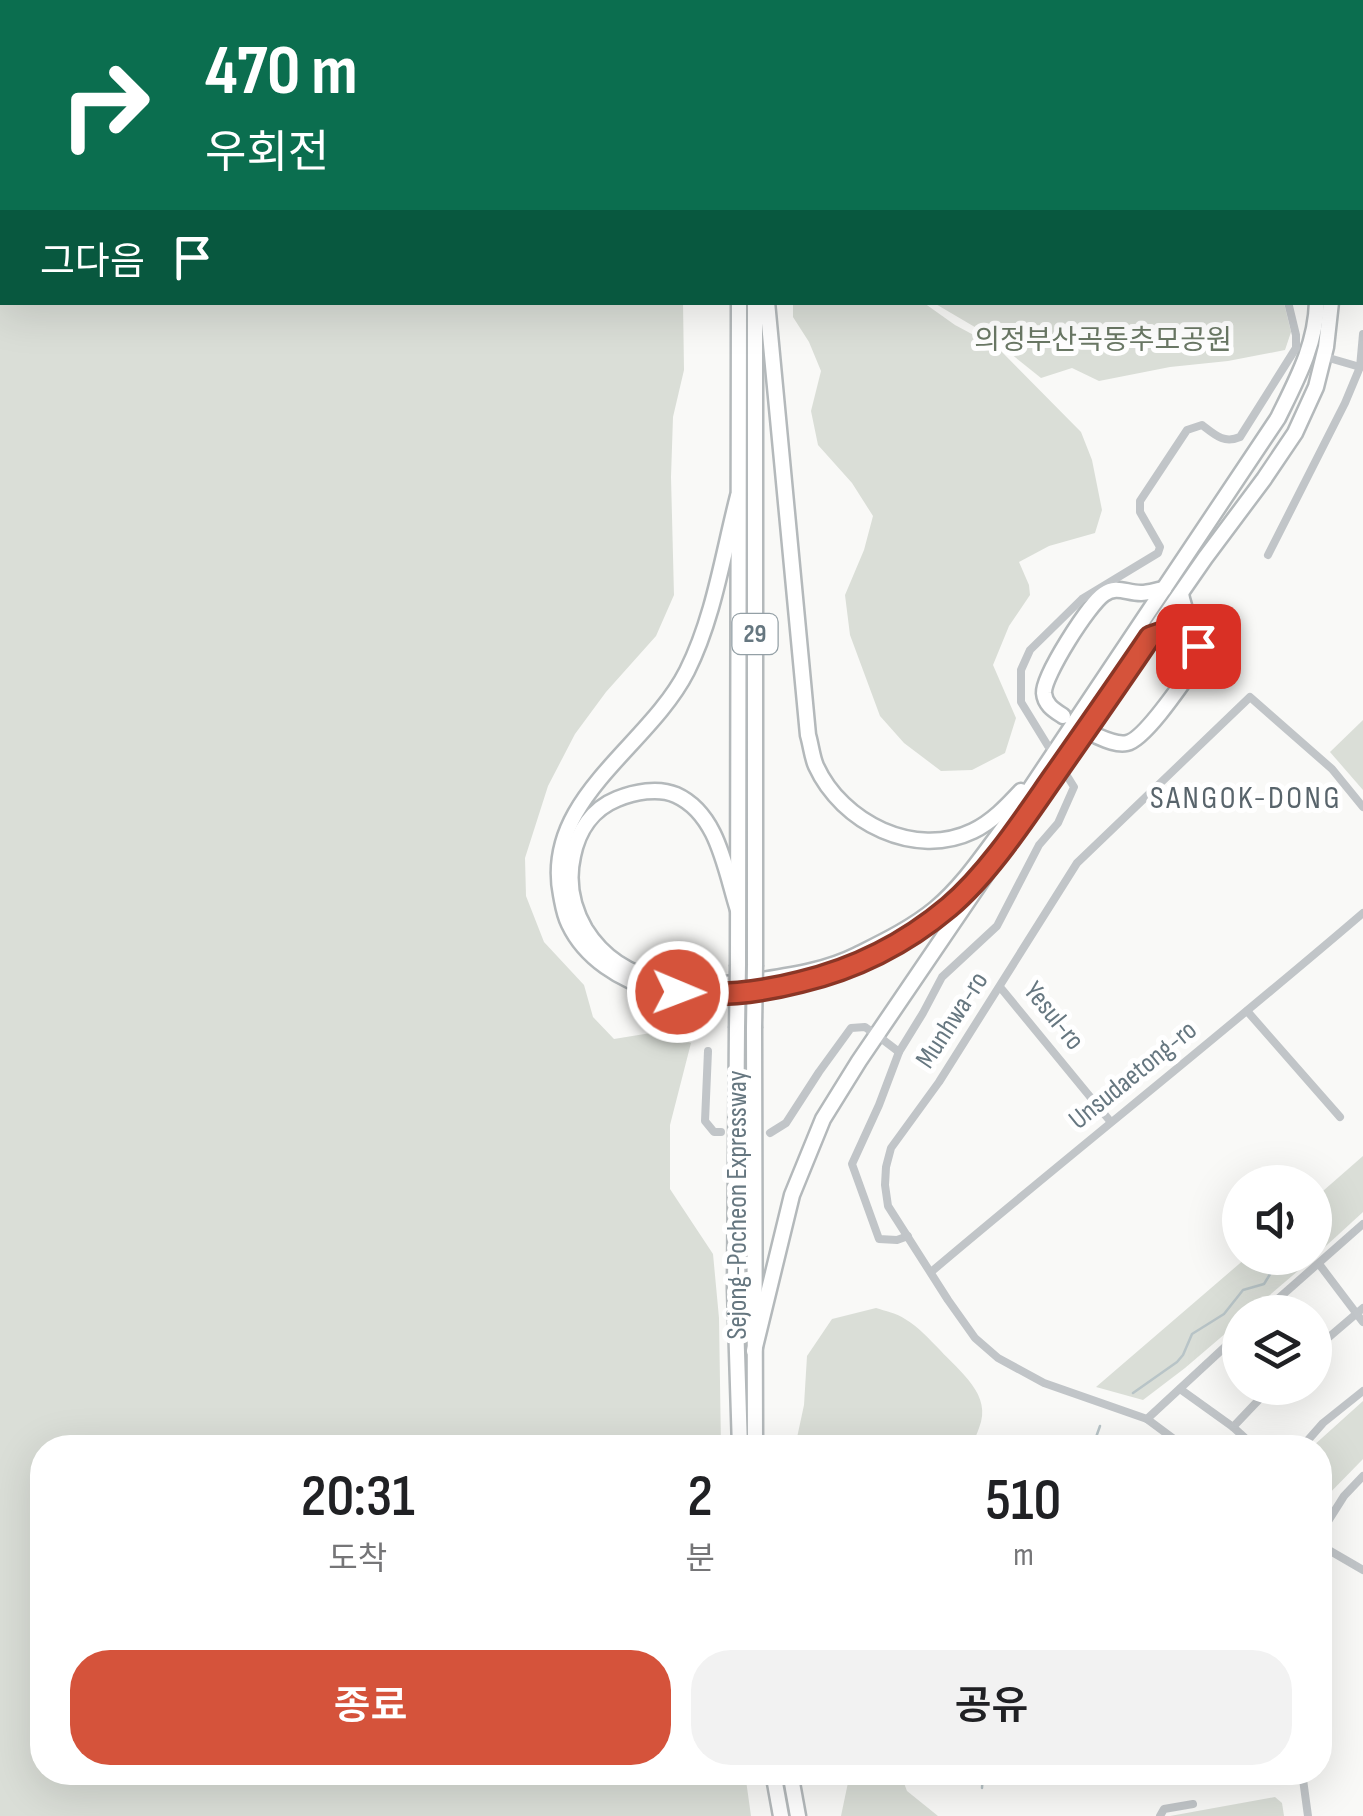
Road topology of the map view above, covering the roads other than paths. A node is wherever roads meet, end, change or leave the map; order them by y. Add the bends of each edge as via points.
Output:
1 (739, 305) edge
2 (755, 305) edge
3 (766, 305) edge
4 (1289, 305) edge
5 (1317, 305) edge
6 (1331, 305) edge
7 (1363, 334) edge
8 (1329, 358) dead end
9 (1360, 368) junction
10 (738, 496) junction
11 (1268, 555) dead end
12 (1164, 589) junction
13 (1129, 591) junction
14 (1181, 594) junction
15 (1143, 622) junction
16 (1192, 632) junction
17 (1150, 637) junction
18 (1063, 716) dead end
19 (1097, 736) dead end
20 (1048, 746) dead end
21 (1046, 765) junction
22 (1064, 771) dead end
23 (1363, 807) edge
24 (1010, 839) junction
25 (738, 910) junction
26 (1363, 913) edge
27 (1000, 987) junction
28 (1247, 1012) junction
29 (872, 1032) dead end
30 (882, 1040) dead end
31 (708, 1051) dead end
32 (898, 1052) junction
33 (1340, 1117) dead end
34 (1110, 1121) junction
35 (721, 1132) dead end
36 (770, 1133) dead end
37 (1363, 1224) edge
38 (908, 1236) junction
39 (1332, 1252) edge
40 (930, 1272) junction
41 (1306, 1275) edge
42 (1329, 1275) edge
43 (1283, 1295) edge
44 (1360, 1311) edge
45 (1363, 1322) edge
46 (1332, 1335) edge
47 (754, 1350) junction
48 (1222, 1350) edge
49 (1180, 1389) junction
50 (1363, 1391) edge
51 (1253, 1405) edge
52 (1146, 1418) junction
53 (1232, 1427) junction
54 (740, 1435) edge
55 (754, 1435) edge
56 (1169, 1435) edge
57 (1241, 1435) edge
58 (1312, 1435) edge
59 (1363, 1476) edge
60 (1332, 1515) edge
61 (1332, 1552) edge
62 (1363, 1570) edge
63 (775, 1785) edge
64 (792, 1785) edge
65 (1304, 1785) edge
66 (1193, 1804) dead end
67 (781, 1816) edge
68 (798, 1816) edge
69 (1160, 1816) edge
70 (1308, 1816) edge

1 - 10 highway, Sejong-Pocheon Expressway / 29
2 - 47 highway, Sejong-Pocheon Expressway / 29, bridge
3 - 21 highway via 816,765 856,815 892,836 919,841 943,840 989,822
4 - 20 street via 1300,349 1240,437 1220,440 1202,426 1187,430 1140,501 1158,553 1082,599 1030,650 1021,670 1020,702
5 - 12 highway via 1306,360 1278,418
6 - 14 highway via 1316,387 1294,433
7 - 9 street
8 - 9 street
9 - 11 street
10 - 24 highway via 704,634 686,672 566,829 559,885 564,915 585,950 626,979 704,996 821,977 916,932 951,905
10 - 25 highway, Sejong-Pocheon Expressway / 29
12 - 13 highway
12 - 15 highway
13 - 15 highway
13 - 18 highway via 1102,595 1055,663 1044,695
14 - 16 highway
14 - 17 highway
15 - 21 highway
16 - 17 highway
16 - 19 highway via 1200,658 1147,729 1123,744
17 - 24 highway
21 - 25 highway via 977,863 935,909 852,958 805,974 687,985 656,980 612,959 592,941 572,899 575,843 597,811 615,800 671,792 694,804 714,833
22 - 32 street via 1074,787 998,926 942,977
23 - 27 street, Munhwa-ro via 1250,697 1077,864
24 - 47 highway via 823,1119 792,1195
25 - 54 highway, Sejong-Pocheon Expressway / 29, bridge
26 - 28 street, Unsudaetong-ro
27 - 34 street, Yesul-ro
27 - 38 street, Munhwa-ro via 891,1148 884,1185 888,1206
28 - 33 street
28 - 34 street, Unsudaetong-ro
29 - 36 street via 852,1028 786,1123
30 - 32 street
31 - 35 street via 705,1121
32 - 38 street via 852,1164 878,1239
34 - 40 street, Unsudaetong-ro
37 - 39 street
38 - 40 street, Munhwa-ro
40 - 52 street, Munhwa-ro via 975,1338 998,1358 1044,1383
41 - 43 street
42 - 44 street
44 - 45 street
44 - 46 street
47 - 55 highway, Sejong-Pocheon Expressway / 29
48 - 49 street
49 - 52 street
49 - 53 street
50 - 58 street
51 - 53 street
52 - 56 street, Munhwa-ro
53 - 57 street
59 - 60 street
61 - 62 street
63 - 67 highway
64 - 68 highway
65 - 70 street
66 - 69 street via 1164,1809

